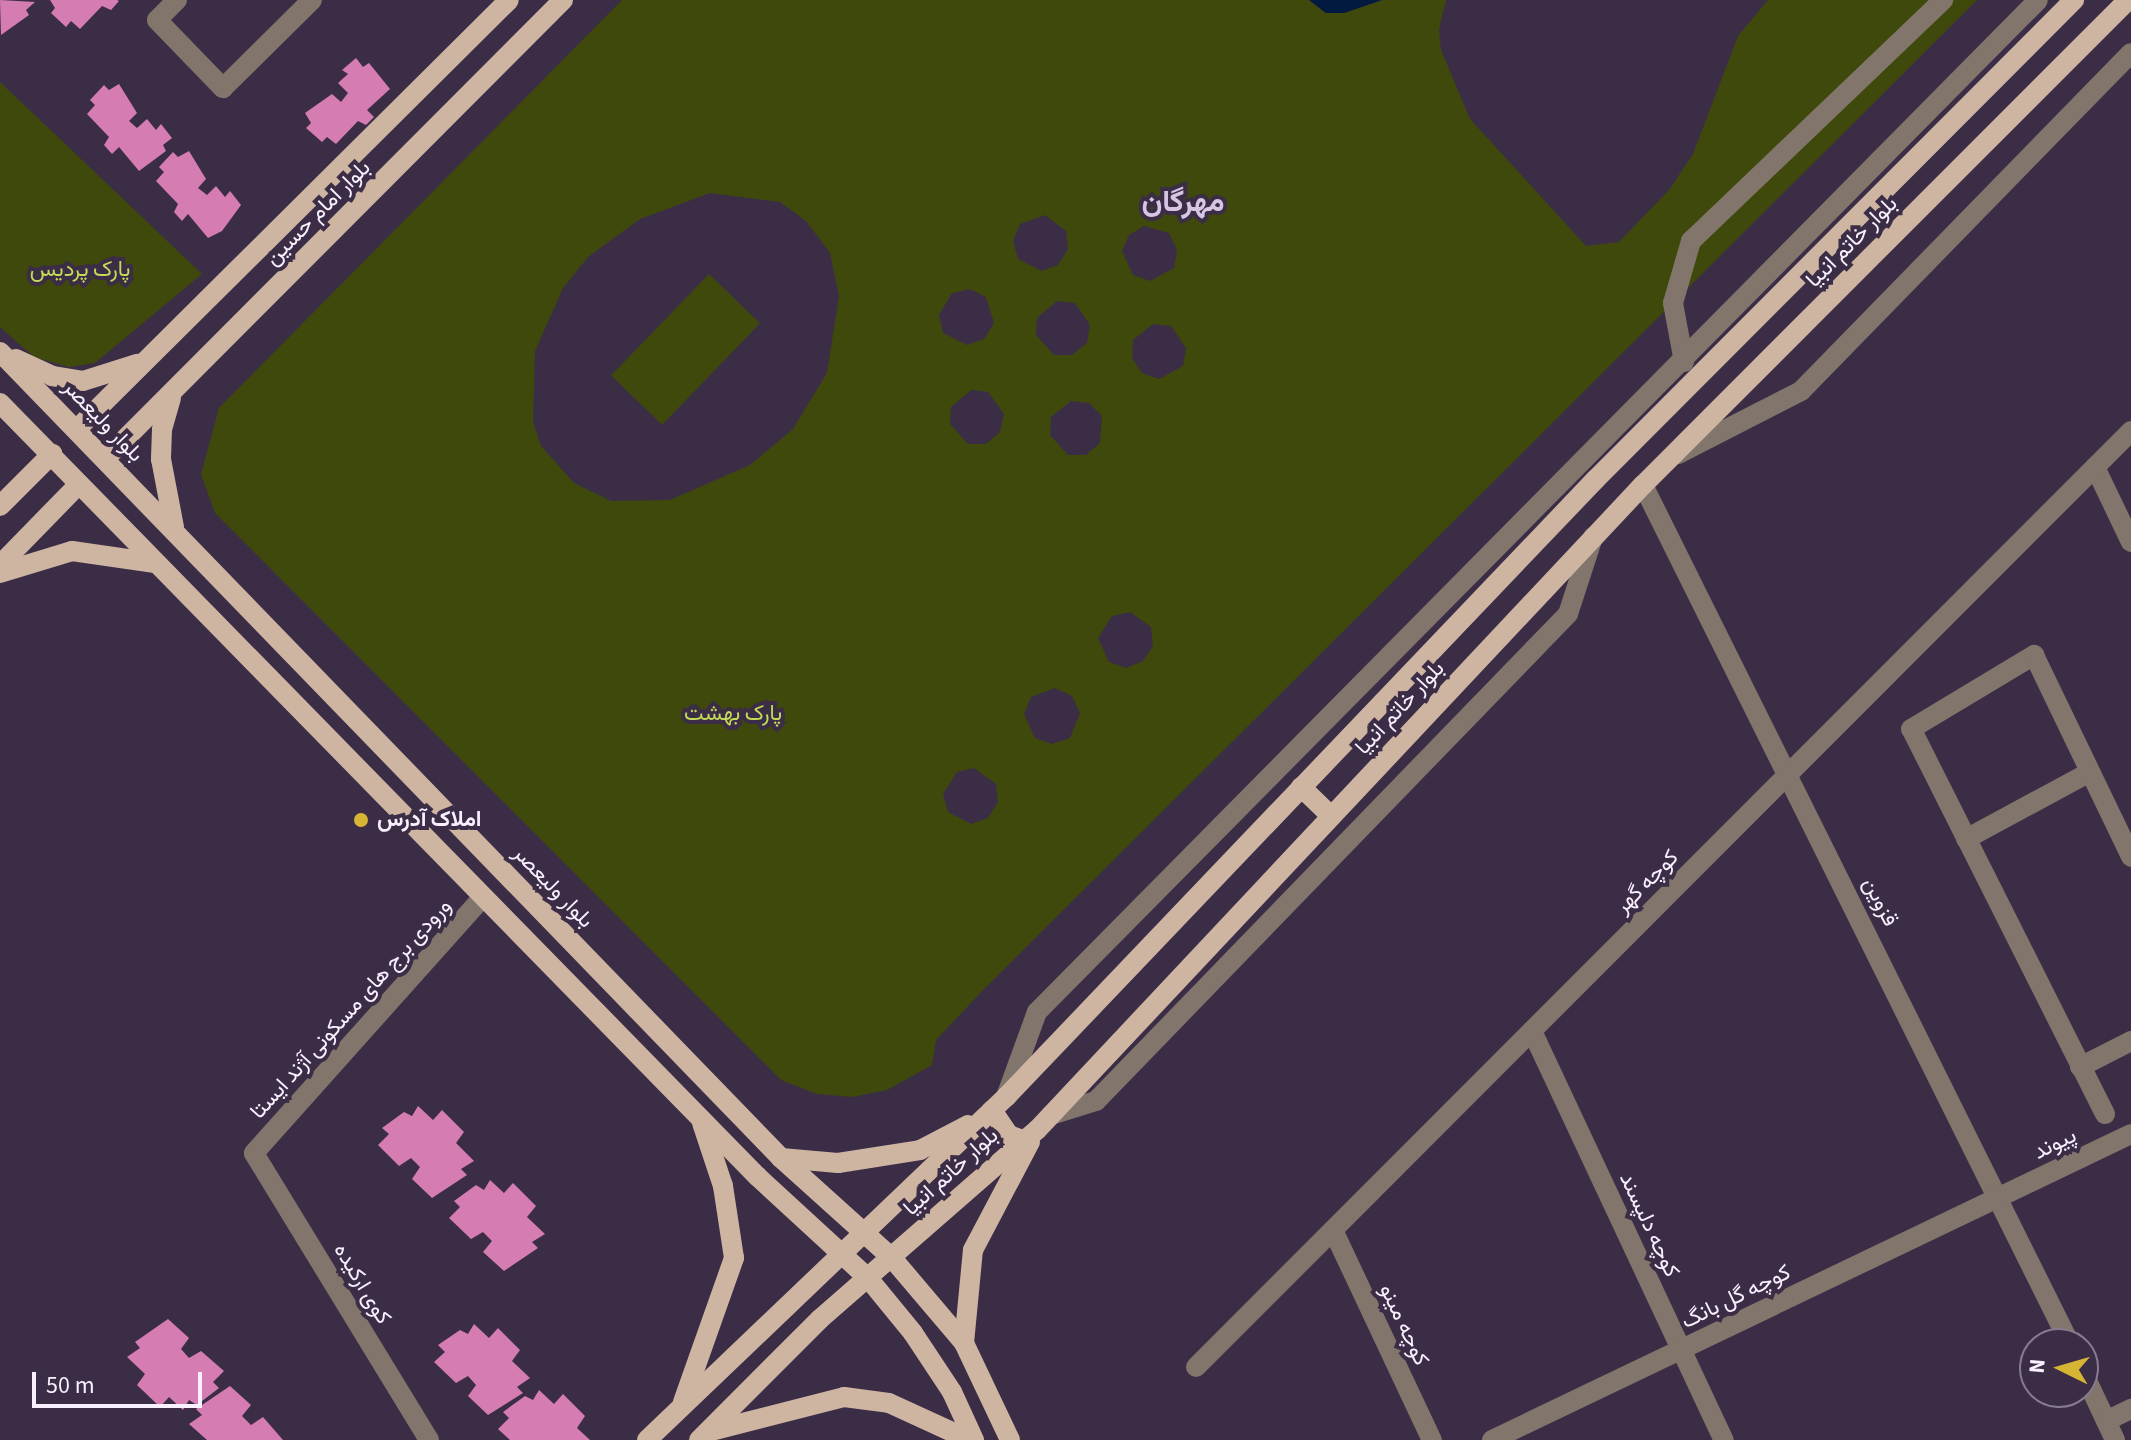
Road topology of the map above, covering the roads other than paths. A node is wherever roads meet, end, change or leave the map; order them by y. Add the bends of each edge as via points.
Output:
1 (177, 0) edge
2 (312, 0) edge
3 (509, 0) edge
4 (563, 0) edge
5 (1943, 0) edge
6 (2038, 0) edge
7 (2074, 0) edge
8 (2128, 0) edge
9 (2131, 53) edge
10 (0, 351) edge
11 (148, 359) junction
12 (1684, 362) junction
13 (173, 392) junction
14 (0, 403) edge
15 (78, 428) junction
16 (2131, 431) edge
17 (52, 454) junction
18 (1670, 457) junction
19 (106, 458) junction
20 (2095, 467) junction
21 (79, 484) junction
22 (1643, 485) junction
23 (0, 506) edge
24 (175, 530) junction
25 (1593, 537) junction
26 (2131, 542) edge
27 (158, 564) junction
28 (0, 565) edge
29 (0, 573) edge
30 (2090, 772) junction
31 (1789, 773) junction
32 (1301, 787) junction
33 (1331, 816) junction
34 (1966, 839) junction
35 (2131, 857) edge
36 (483, 897) junction
37 (1532, 1031) junction
38 (2131, 1041) edge
39 (2080, 1067) junction
40 (995, 1108) junction
41 (2105, 1114) dead end
42 (701, 1119) junction
43 (1037, 1129) junction
44 (2131, 1134) edge
45 (254, 1153) joint
46 (781, 1158) junction
47 (2000, 1197) junction
48 (1333, 1230) junction
49 (864, 1234) junction
50 (843, 1254) junction
51 (892, 1258) junction
52 (868, 1278) junction
53 (2062, 1328) edge
54 (964, 1343) junction
55 (1681, 1350) junction
56 (1196, 1367) dead end
57 (977, 1373) junction
58 (704, 1385) junction
59 (949, 1387) junction
60 (2099, 1406) edge
61 (681, 1407) junction
62 (730, 1409) junction
63 (2131, 1409) edge
64 (2110, 1430) edge
65 (703, 1436) edge
66 (429, 1440) edge
67 (647, 1440) edge
68 (972, 1440) edge
69 (1010, 1440) edge
70 (1432, 1440) edge
71 (1492, 1440) edge
72 (1724, 1440) edge

1 - 2 street via 157,20 223,88
3 - 11 main road, بلوار امام حسین
4 - 13 main road, بلوار امام حسین
5 - 12 street via 1691,241 1673,303
6 - 12 street
7 - 32 main road, بلوار خاتم انبیا via 1596,479
8 - 18 main road, بلوار خاتم انبیا
9 - 18 street via 1801,391
10 - 11 main road via 52,376 83,381
10 - 15 main road, بلوار ولیعصر
11 - 15 main road, بلوار امام حسین
12 - 40 street via 1037,1012
13 - 19 main road, بلوار امام حسین
13 - 24 main road via 160,442
14 - 17 main road
15 - 19 main road, بلوار ولیعصر
16 - 20 street, کوچه گهر
17 - 21 main road
17 - 23 main road
18 - 22 main road, بلوار خاتم انبیا
19 - 24 main road, بلوار ولیعصر
20 - 26 street
20 - 31 street, کوچه گهر
21 - 27 main road
21 - 28 main road
22 - 25 main road, بلوار خاتم انبیا
22 - 31 street, قزوین
24 - 46 main road, بلوار ولیعصر
25 - 33 main road, بلوار خاتم انبیا
25 - 43 street via 1568,614 1096,1101
27 - 29 main road via 72,551
27 - 36 main road
30 - 34 street
30 - 34 street via 2034,655 1911,729
30 - 35 street
31 - 37 street, کوچه گهر
31 - 47 street, قزوین
32 - 33 main road
32 - 40 main road, بلوار خاتم انبیا
33 - 43 main road, بلوار خاتم انبیا
34 - 39 street
36 - 42 main road
36 - 45 street, ورودی برج های مسکونی آژند ایستا
37 - 48 street, کوچه گهر
37 - 55 street, کوچه دلپسند
38 - 39 street
39 - 41 street
40 - 43 main road via 999,1126
40 - 46 main road via 920,1150 838,1163
40 - 49 main road, بلوار خاتم انبیا
42 - 50 main road
42 - 61 main road via 723,1186 734,1258
43 - 51 main road, بلوار خاتم انبیا
43 - 54 main road via 973,1250
44 - 47 street, پیوند
45 - 66 street, کوی ارکیده
46 - 49 main road, بلوار ولیعصر
47 - 53 street, قزوین
47 - 55 street, کوچه گل بانگ
48 - 56 street, کوچه گهر
48 - 70 street, کوچه مینو
49 - 50 main road, بلوار خاتم انبیا
49 - 51 main road, بلوار ولیعصر
50 - 52 main road
50 - 58 main road, بلوار خاتم انبیا
51 - 52 main road, بلوار خاتم انبیا
51 - 54 main road, بلوار ولیعصر
52 - 59 main road
52 - 62 main road, بلوار خاتم انبیا
54 - 57 main road, بلوار ولیعصر
55 - 71 street, کوچه گل بانگ
55 - 72 street, کوچه دلپسند
57 - 59 main road via 960,1374
57 - 69 main road, بلوار ولیعصر
58 - 61 main road, بلوار خاتم انبیا
58 - 62 main road via 725,1388
59 - 68 main road
60 - 64 street
61 - 67 main road, بلوار خاتم انبیا
62 - 65 main road, بلوار خاتم انبیا
63 - 64 street
65 - 68 main road via 844,1397 889,1403

